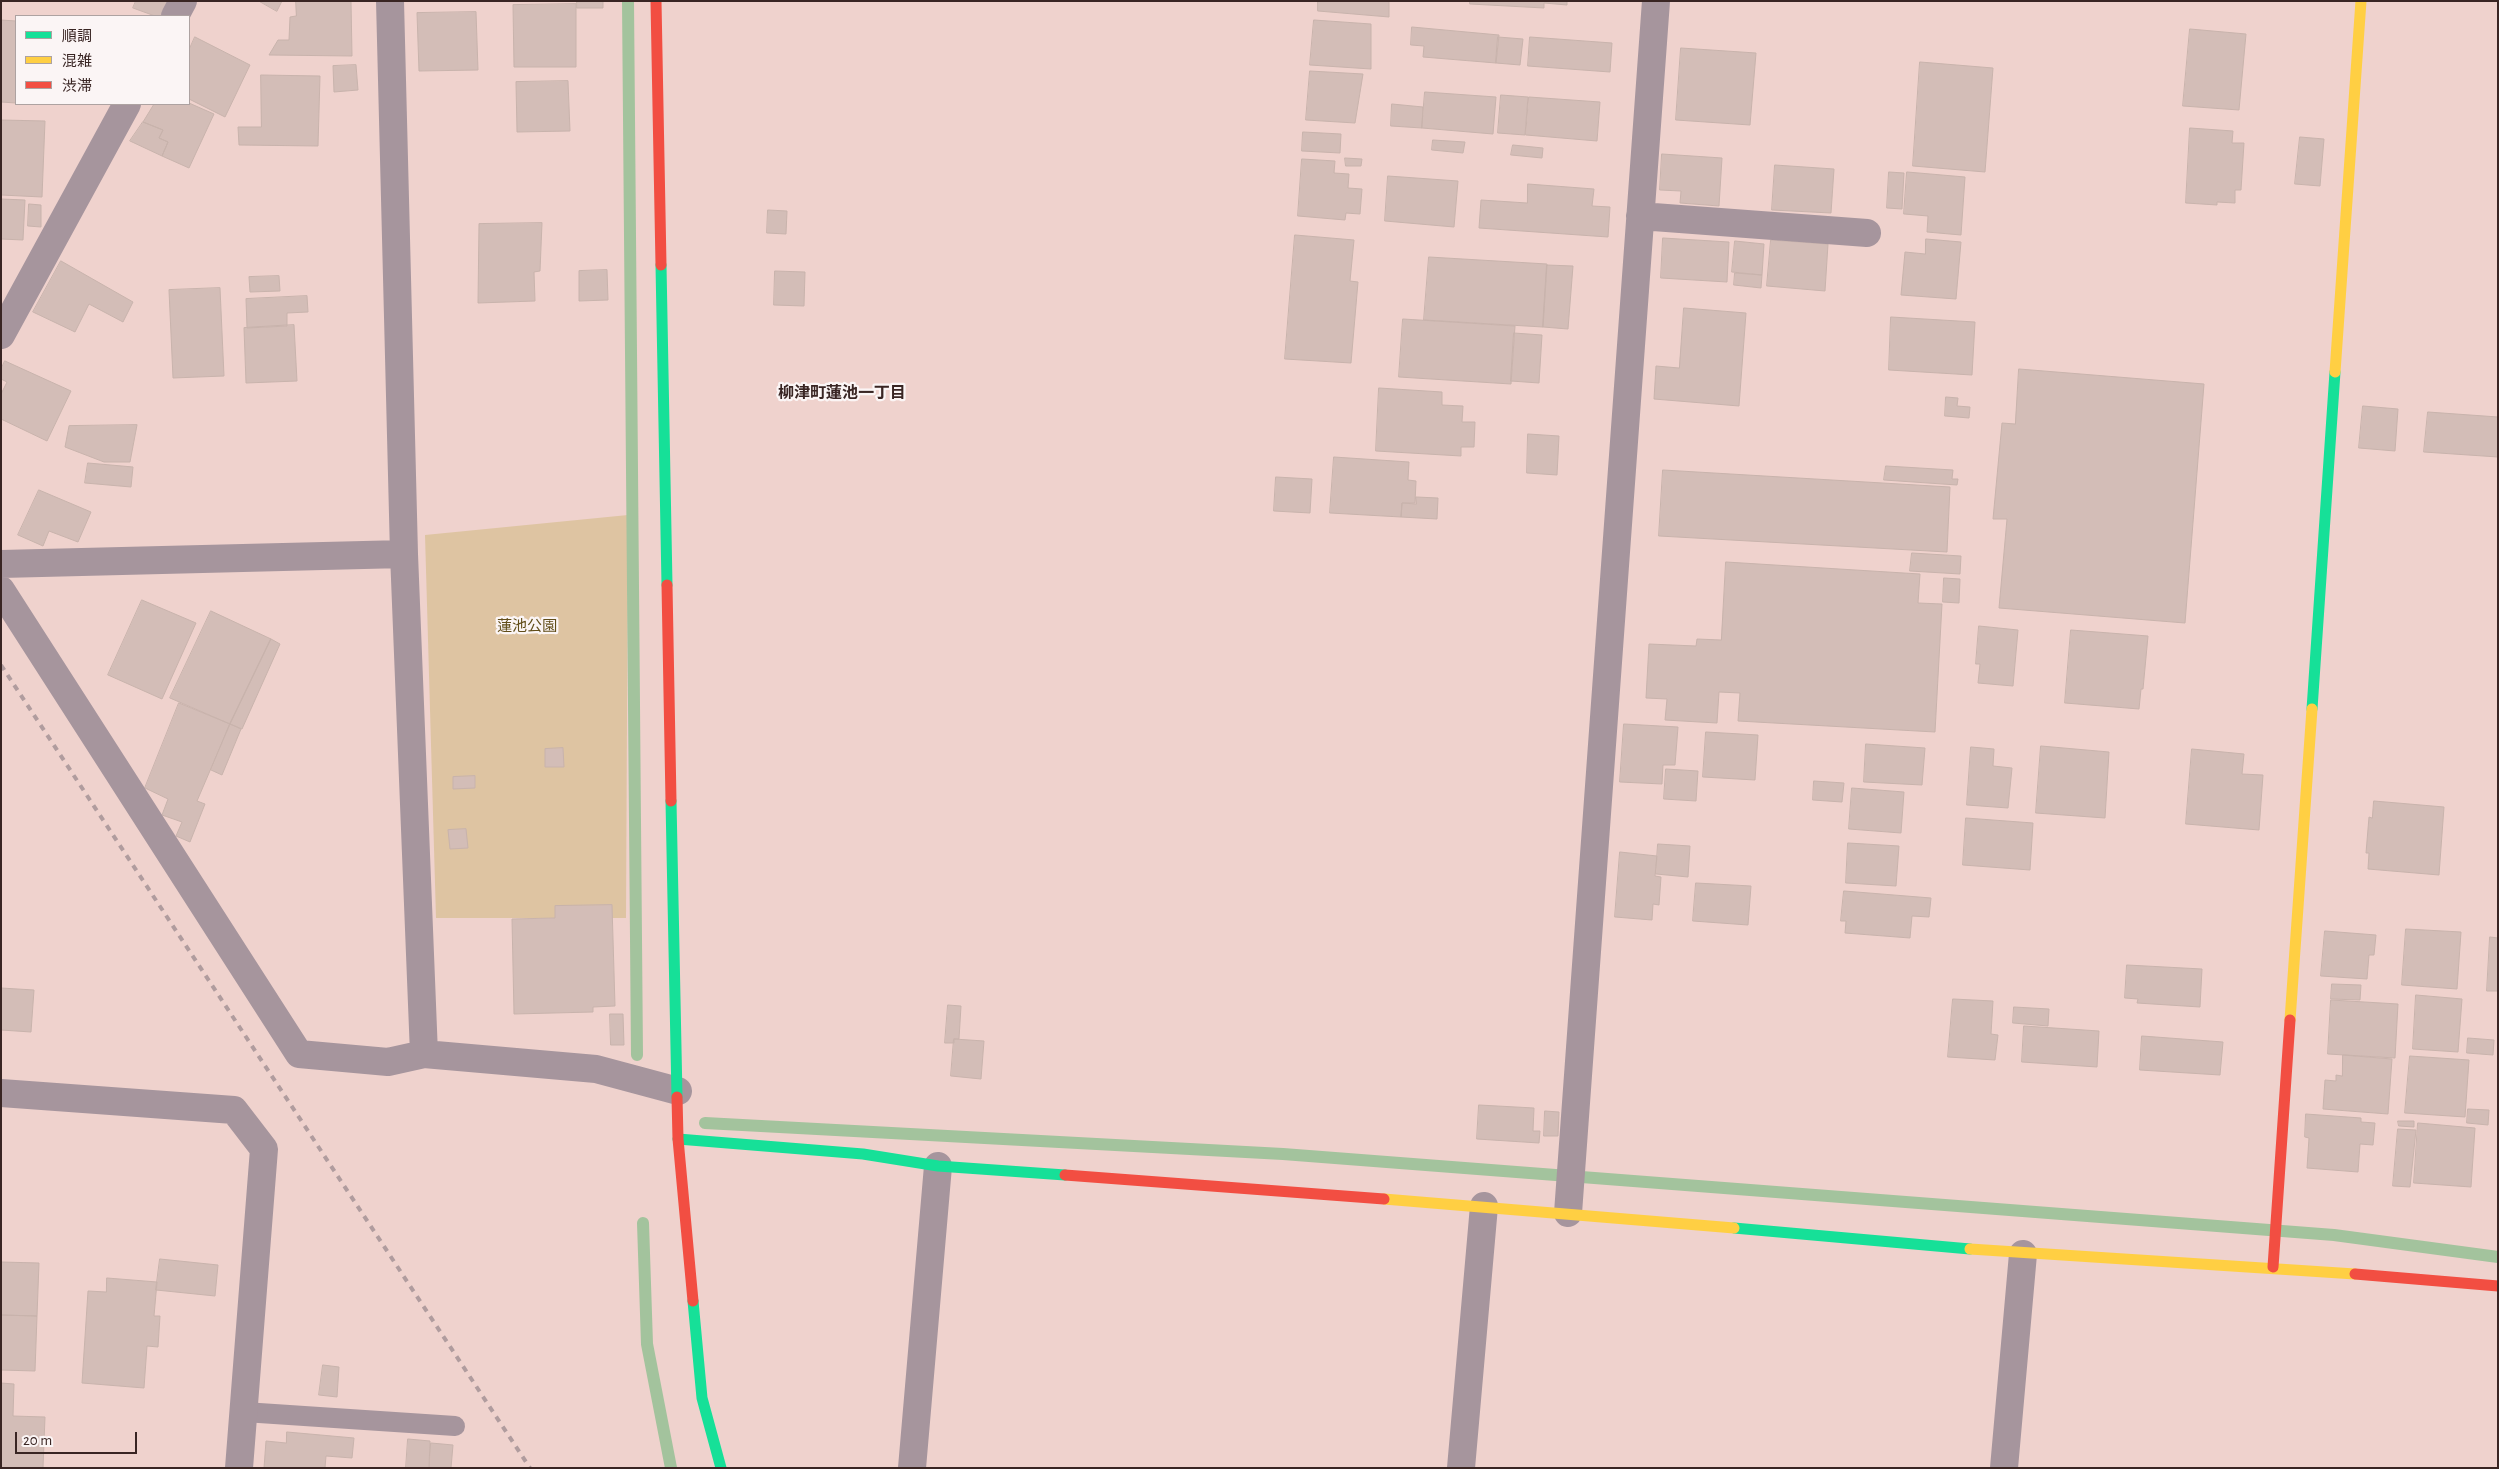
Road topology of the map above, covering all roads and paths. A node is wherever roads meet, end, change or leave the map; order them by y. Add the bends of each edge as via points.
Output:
1 (183, 1) edge
2 (390, 1) edge
3 (656, 1) edge
4 (1656, 1) edge
5 (2361, 1) edge
6 (176, 15) edge
7 (126, 105) edge
8 (1640, 216) junction
9 (1867, 233) dead end
10 (1, 335) edge
11 (404, 554) junction
12 (1, 564) edge
13 (1, 590) edge
14 (424, 1054) junction
15 (678, 1091) junction
16 (1, 1093) edge
17 (678, 1139) junction
18 (938, 1166) junction
19 (1484, 1206) junction
20 (1568, 1213) junction
21 (2023, 1254) junction
22 (2273, 1267) junction
23 (2498, 1286) edge
24 (244, 1412) junction
25 (454, 1426) dead end
26 (239, 1468) edge
27 (721, 1468) edge
28 (912, 1468) edge
29 (1461, 1468) edge
30 (2004, 1468) edge

1 - 6 street
2 - 11 street
3 - 15 street
4 - 8 street
5 - 22 street
7 - 10 street
8 - 9 street
8 - 20 street
11 - 12 street
11 - 14 street
13 - 14 street via 299,1054 388,1062
14 - 15 street via 596,1068
15 - 17 street
16 - 24 street via 234,1110 264,1149
17 - 18 street via 864,1154
17 - 27 street via 702,1398
18 - 19 street
18 - 28 street
19 - 20 street
19 - 29 street
20 - 21 street
21 - 22 street
21 - 30 street
22 - 23 street
24 - 25 lane
24 - 26 street

